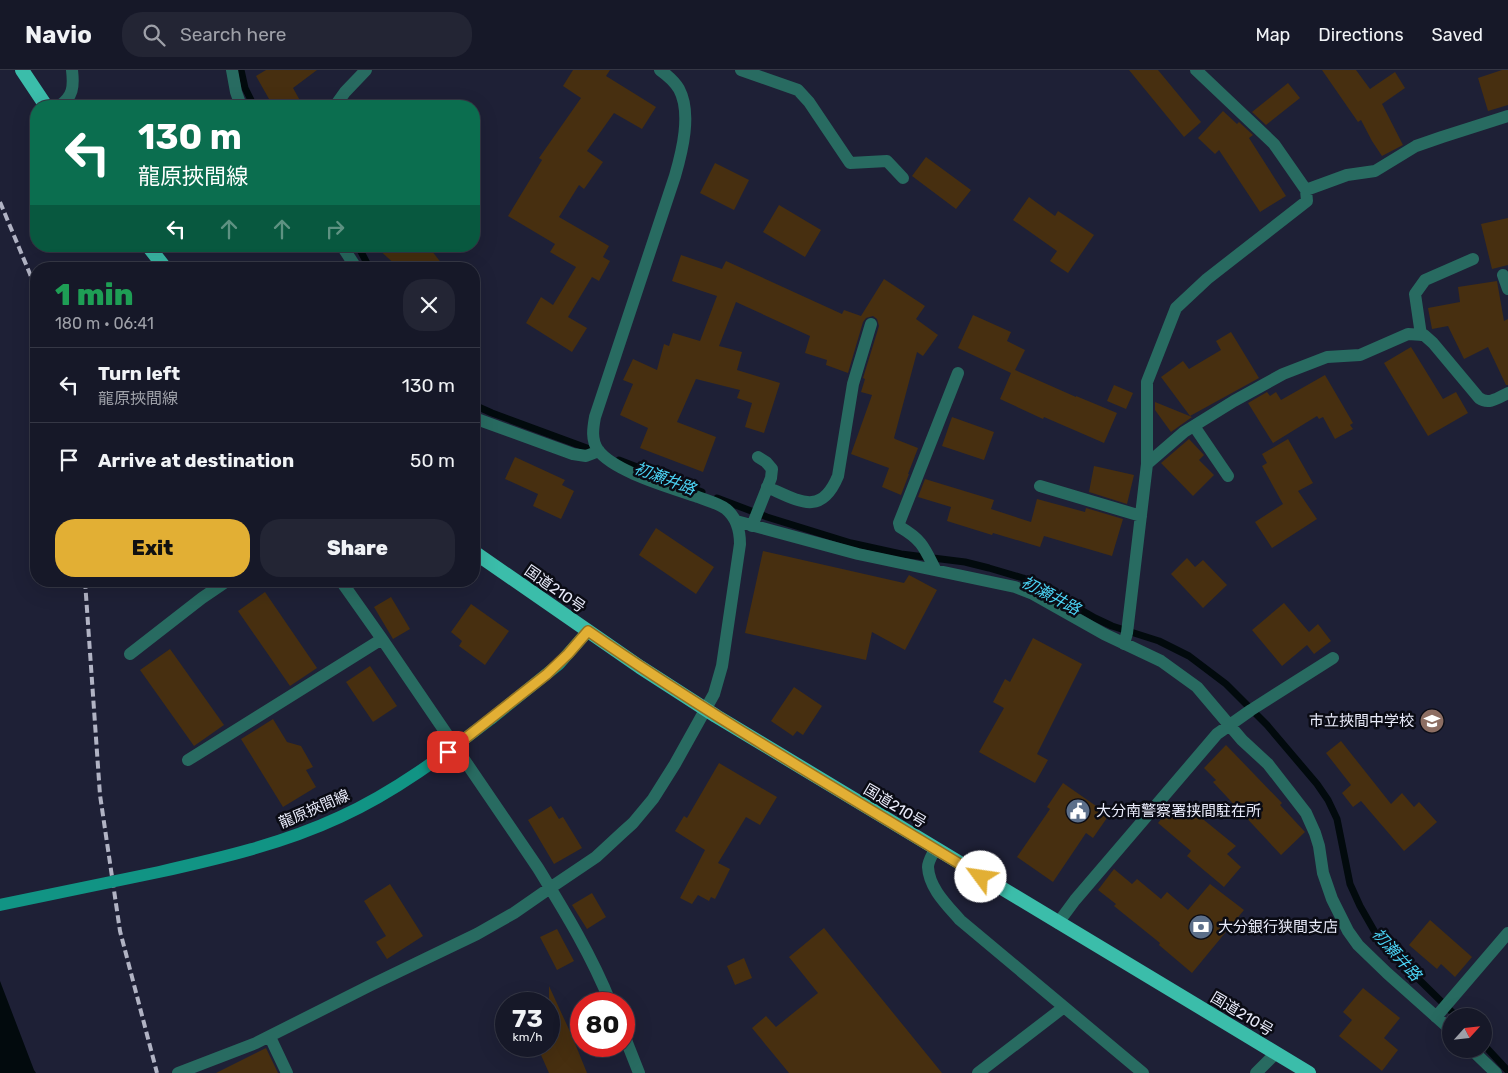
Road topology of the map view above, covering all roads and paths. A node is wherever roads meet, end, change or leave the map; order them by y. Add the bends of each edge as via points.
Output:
1 (22, 70) edge
2 (72, 70) edge
3 (232, 70) edge
4 (366, 70) edge
5 (660, 70) edge
6 (741, 70) edge
7 (1196, 70) edge
8 (42, 100) edge
9 (67, 100) edge
10 (239, 100) edge
11 (339, 100) edge
12 (1508, 116) edge
13 (902, 178) dead end
14 (1306, 190) junction
15 (153, 252) edge
16 (1473, 259) dead end
17 (161, 262) edge
18 (1503, 275) dead end
19 (1508, 289) edge
20 (871, 324) dead end
21 (1421, 335) junction
22 (958, 373) dead end
23 (1508, 393) edge
24 (480, 420) edge
25 (1194, 426) junction
26 (599, 451) junction
27 (758, 457) dead end
28 (1147, 464) junction
29 (1228, 476) dead end
30 (1040, 486) dead end
31 (767, 488) junction
32 (1141, 516) junction
33 (736, 522) junction
34 (752, 526) junction
35 (480, 556) edge
36 (935, 570) junction
37 (218, 587) edge
38 (344, 587) edge
39 (588, 631) junction
40 (382, 639) junction
41 (1124, 644) junction
42 (130, 654) dead end
43 (1332, 658) dead end
44 (706, 709) junction
45 (1229, 726) junction
46 (188, 760) dead end
47 (935, 849) junction
48 (550, 888) junction
49 (0, 905) edge
50 (1058, 923) junction
51 (1508, 933) edge
52 (606, 992) edge
53 (1064, 1007) junction
54 (1436, 1016) junction
55 (1442, 1022) edge
56 (270, 1037) junction
57 (1276, 1053) junction
58 (633, 1057) edge
59 (1480, 1058) edge
60 (178, 1073) edge
61 (287, 1073) edge
62 (639, 1073) edge
63 (978, 1073) edge
64 (1143, 1073) edge
65 (1256, 1073) edge
66 (1309, 1073) edge
67 (1496, 1073) edge

1 - 8 highway
2 - 9 street via 72,89
3 - 10 street
4 - 11 street
5 - 26 street via 673,81 684,101 682,146 675,176 595,416 593,436
6 - 13 street via 798,90 850,163 887,161
7 - 14 street via 1274,144
12 - 14 street via 1416,146 1375,171 1347,175
14 - 28 street via 1307,201 1176,308 1147,382
15 - 17 highway
16 - 21 street via 1425,280 1415,294
18 - 19 street
20 - 31 street via 853,384 838,476 833,488 827,496 810,502
21 - 23 street via 1433,343 1479,398 1490,401
21 - 25 street via 1408,334 1360,355 1328,357 1308,363 1234,401
22 - 36 street via 899,523 924,546
24 - 26 street via 573,454 586,456
25 - 28 street
25 - 29 street
26 - 33 street via 630,472 720,505
27 - 31 street via 772,469
28 - 32 street
30 - 32 street
31 - 34 street
32 - 41 street
33 - 34 street
33 - 44 street via 740,544 722,666
34 - 36 street
35 - 39 highway, 国道210号
36 - 41 street via 1015,587
37 - 42 street
38 - 40 street
39 - 44 highway, 国道210号
39 - 49 main road, 龍原挾間線, bridge via 559,664 448,752 400,785 342,817 302,834 241,853
40 - 46 street
40 - 48 street
41 - 45 street via 1161,661 1197,686
43 - 45 street
44 - 47 highway, 国道210号
44 - 48 street via 653,799 633,822 596,856
45 - 50 street via 1210,742
45 - 54 street via 1268,764 1306,812 1317,839 1332,899 1348,931 1358,945
47 - 50 highway, 国道210号
47 - 53 street via 928,866 932,882 952,911 970,930
48 - 52 street
48 - 56 street via 477,934
50 - 57 highway, 国道210号
51 - 54 street
53 - 63 street
53 - 64 street
54 - 55 street
56 - 60 street
56 - 61 street
57 - 65 street
57 - 66 highway, 国道210号
58 - 62 street
59 - 67 street

